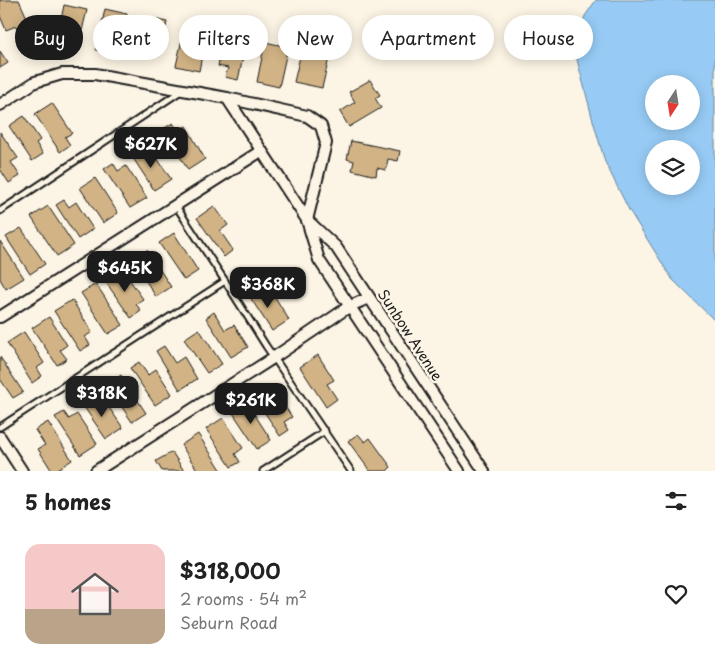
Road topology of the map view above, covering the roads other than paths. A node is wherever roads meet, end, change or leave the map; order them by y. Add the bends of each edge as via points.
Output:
1 (182, 90) junction
2 (227, 98) junction
3 (0, 105) edge
4 (261, 151) junction
5 (176, 206) junction
6 (0, 211) edge
7 (307, 220) junction
8 (225, 281) junction
9 (369, 298) junction
10 (350, 306) junction
11 (0, 317) edge
12 (273, 358) junction
13 (0, 427) edge
14 (325, 431) junction
15 (0, 437) edge
16 (22, 471) edge
17 (96, 471) edge
18 (263, 471) edge
19 (351, 471) edge
20 (459, 471) edge
21 (484, 471) edge

1 - 2 street
1 - 3 street via 94,74 62,74 35,82
1 - 6 lane
2 - 4 street, Sunbow Avenue
2 - 7 street via 307,116 320,126 326,143
4 - 5 street
4 - 7 street, Sunbow Avenue
5 - 8 lane
5 - 11 street
7 - 9 street, Sunbow Avenue via 336,247
7 - 10 street, Sunbow Avenue via 319,260
8 - 12 lane
8 - 13 lane
9 - 10 street
9 - 21 street, Sunbow Avenue
10 - 12 street
10 - 20 street, Sunbow Avenue
12 - 14 lane
12 - 17 street
14 - 18 lane
14 - 19 lane
15 - 16 street

